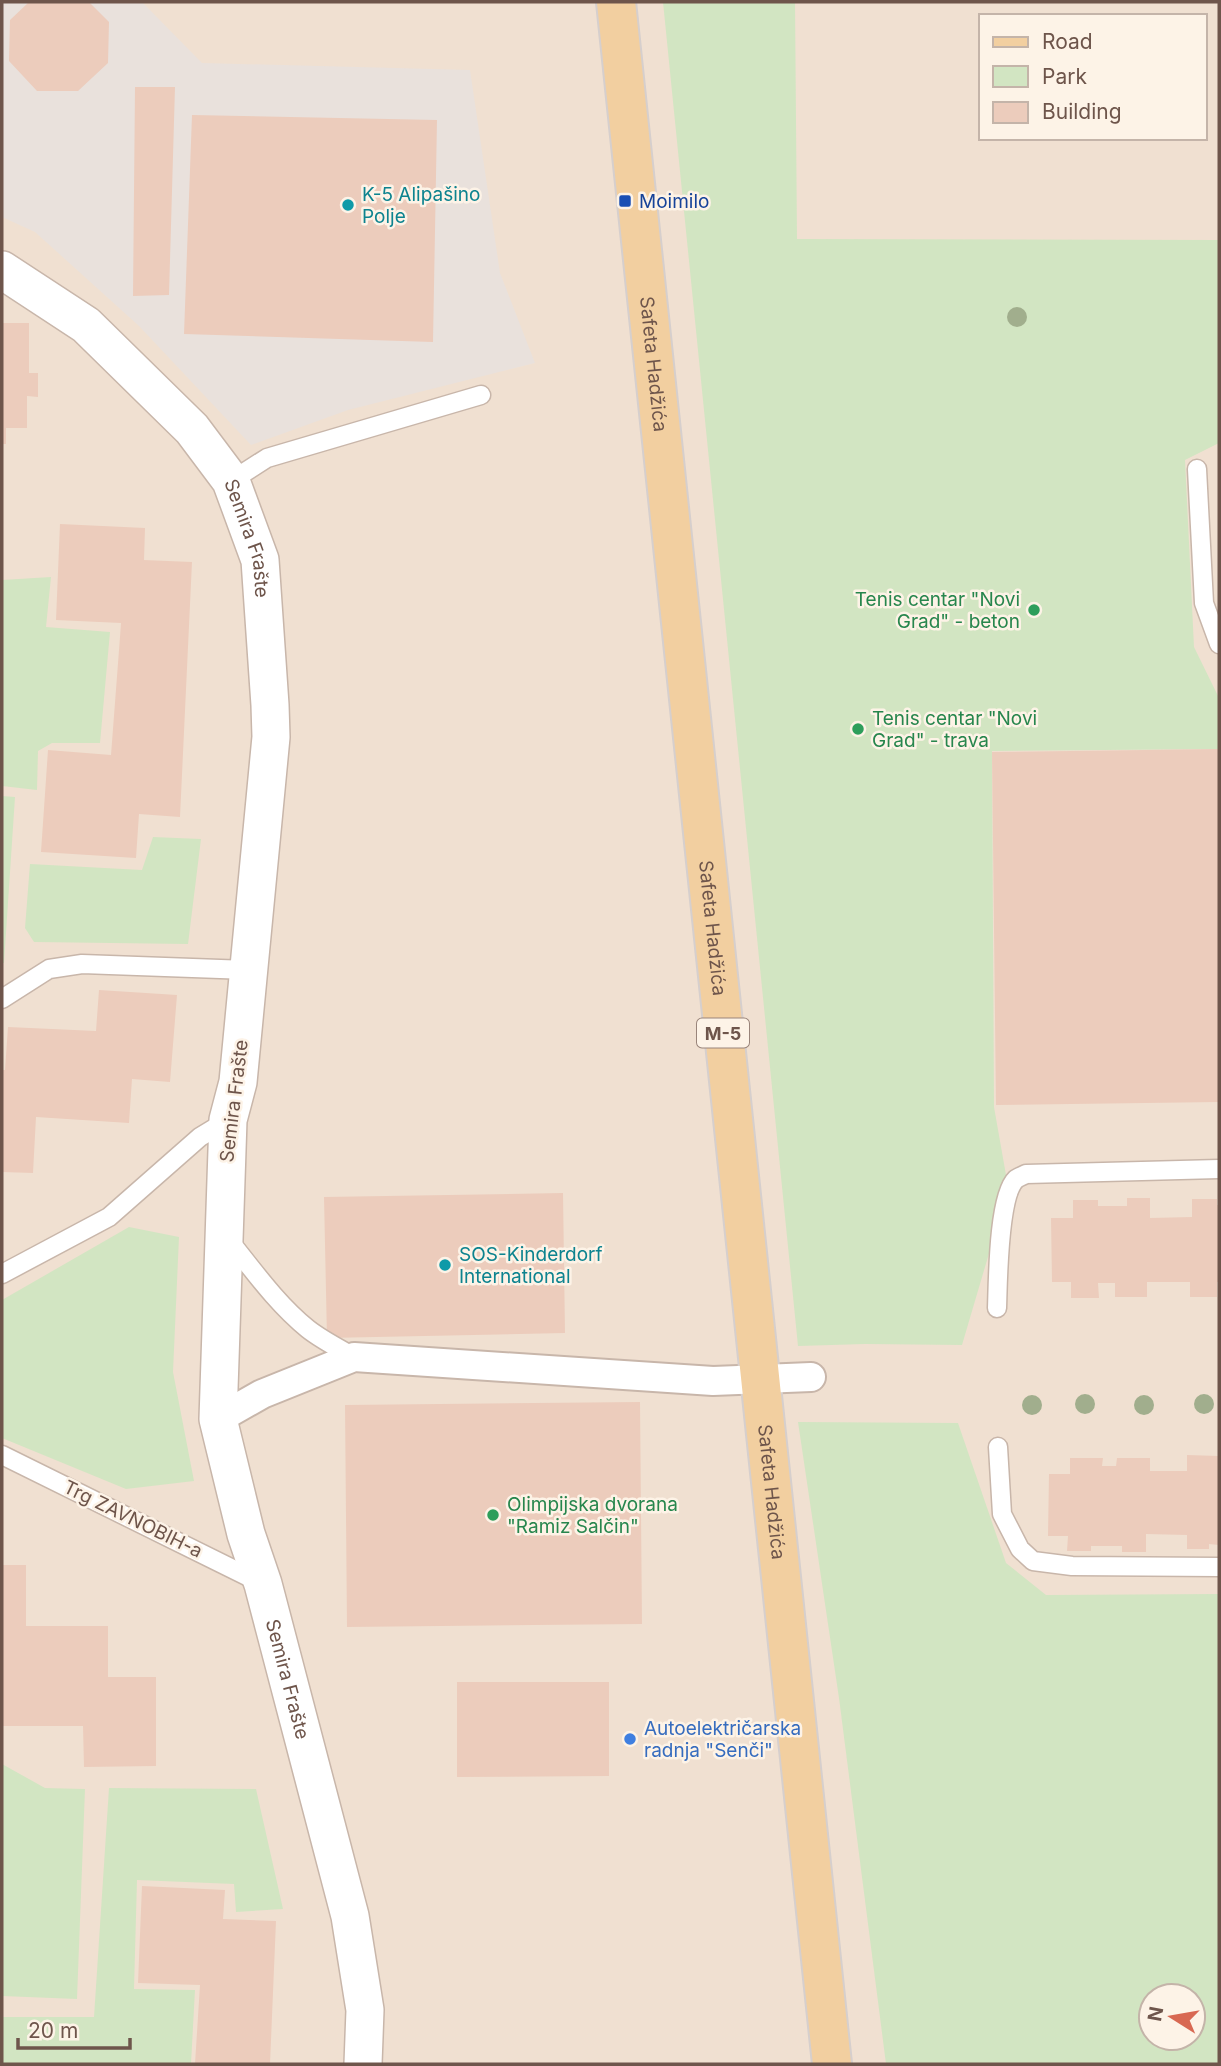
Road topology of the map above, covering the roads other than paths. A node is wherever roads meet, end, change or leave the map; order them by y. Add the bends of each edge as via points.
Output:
1 (616, 2) edge
2 (2, 270) edge
3 (481, 395) dead end
4 (1197, 469) dead end
5 (231, 481) junction
6 (1219, 644) edge
7 (248, 970) junction
8 (2, 999) edge
9 (228, 1121) junction
10 (1219, 1169) edge
11 (224, 1233) junction
12 (2, 1274) edge
13 (997, 1308) dead end
14 (354, 1357) junction
15 (811, 1377) dead end
16 (759, 1379) junction
17 (218, 1419) junction
18 (998, 1447) dead end
19 (2, 1455) edge
20 (1219, 1567) edge
21 (263, 1584) junction
22 (363, 2064) edge
23 (832, 2064) edge

1 - 16 main road, Safeta Hadžića / M-5
2 - 5 street, Semira Frašte via 86,325 192,429
3 - 5 lane via 267,458
4 - 6 lane via 1204,603
5 - 7 street, Semira Frašte via 260,560 270,705 271,737
7 - 8 lane via 82,964 49,969
7 - 9 street, Semira Frašte via 238,1082
9 - 11 street, Semira Frašte
9 - 12 lane via 200,1137 109,1217
10 - 13 lane via 1026,1174 1015,1180 1000,1240
11 - 14 lane via 305,1327
11 - 17 street, Semira Frašte
14 - 16 street via 713,1381
14 - 17 street via 262,1394
15 - 16 street
16 - 23 main road, Safeta Hadžića / M-5
17 - 21 street, Semira Frašte
18 - 20 lane via 1002,1514 1020,1549 1033,1561 1072,1566
19 - 21 lane, Trg ZAVNOBIH-a
21 - 22 street, Semira Frašte via 350,1916 365,2010

